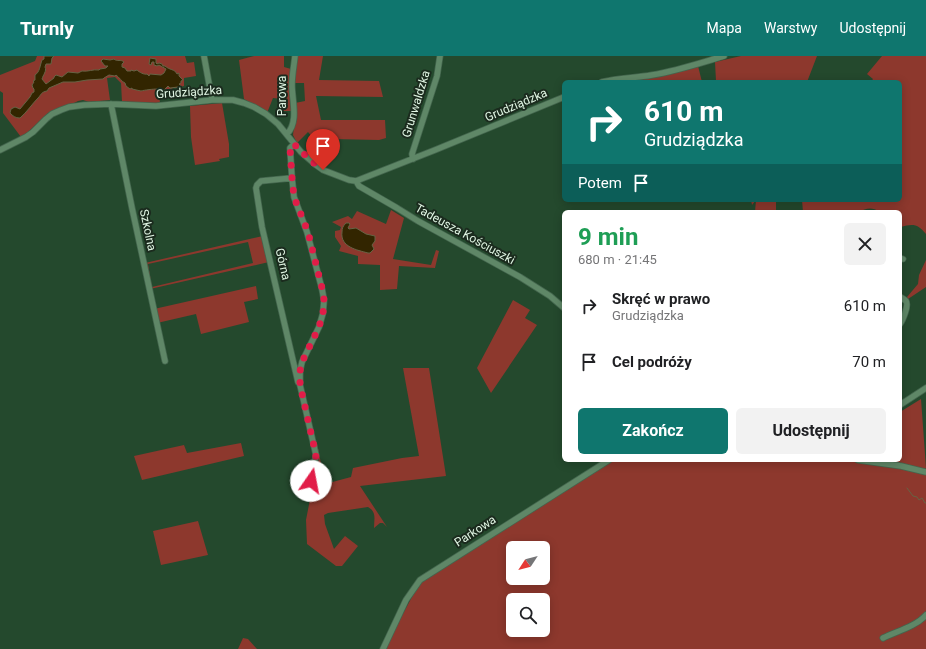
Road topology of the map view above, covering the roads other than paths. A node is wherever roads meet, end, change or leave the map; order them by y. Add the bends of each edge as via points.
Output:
1 (204, 56) edge
2 (295, 56) edge
3 (440, 56) edge
4 (724, 56) edge
5 (610, 80) edge
6 (562, 98) edge
7 (212, 100) junction
8 (111, 104) junction
9 (287, 134) junction
10 (294, 144) junction
11 (0, 150) edge
12 (413, 159) junction
13 (292, 178) junction
14 (356, 181) junction
15 (902, 298) edge
16 (562, 306) edge
17 (902, 320) edge
18 (165, 361) dead end
19 (300, 383) junction
20 (926, 388) edge
21 (902, 404) edge
22 (606, 462) edge
23 (872, 462) edge
24 (926, 472) edge
25 (311, 481) dead end
26 (926, 615) edge
27 (883, 638) dead end
28 (383, 649) edge

1 - 7 street
2 - 9 street, Parowa via 292,85 294,114 292,126
3 - 12 street, Grunwaldzka via 437,76 412,154
4 - 5 street via 668,72
6 - 12 street, Grudziądzka
7 - 8 street, Grudziądzka via 156,106
7 - 9 street, Grudziądzka via 233,100 247,104 266,114
8 - 11 street, Grudziądzka via 69,107 56,112 26,137
8 - 18 street, Szkolna
9 - 10 street, Grudziądzka
10 - 13 street via 290,148
10 - 14 street, Grudziądzka via 323,170
12 - 14 street, Grudziądzka
13 - 19 street via 294,197 308,232 324,300 319,327 302,362
13 - 19 street, Górna via 261,181 256,188 262,227
14 - 16 street, Tadeusza Kościuszki via 359,186 418,222 526,281
15 - 17 street via 907,304
19 - 25 street via 316,455
20 - 21 street
22 - 28 street, Parkowa via 420,580 406,600
23 - 24 street
26 - 27 street via 917,623

